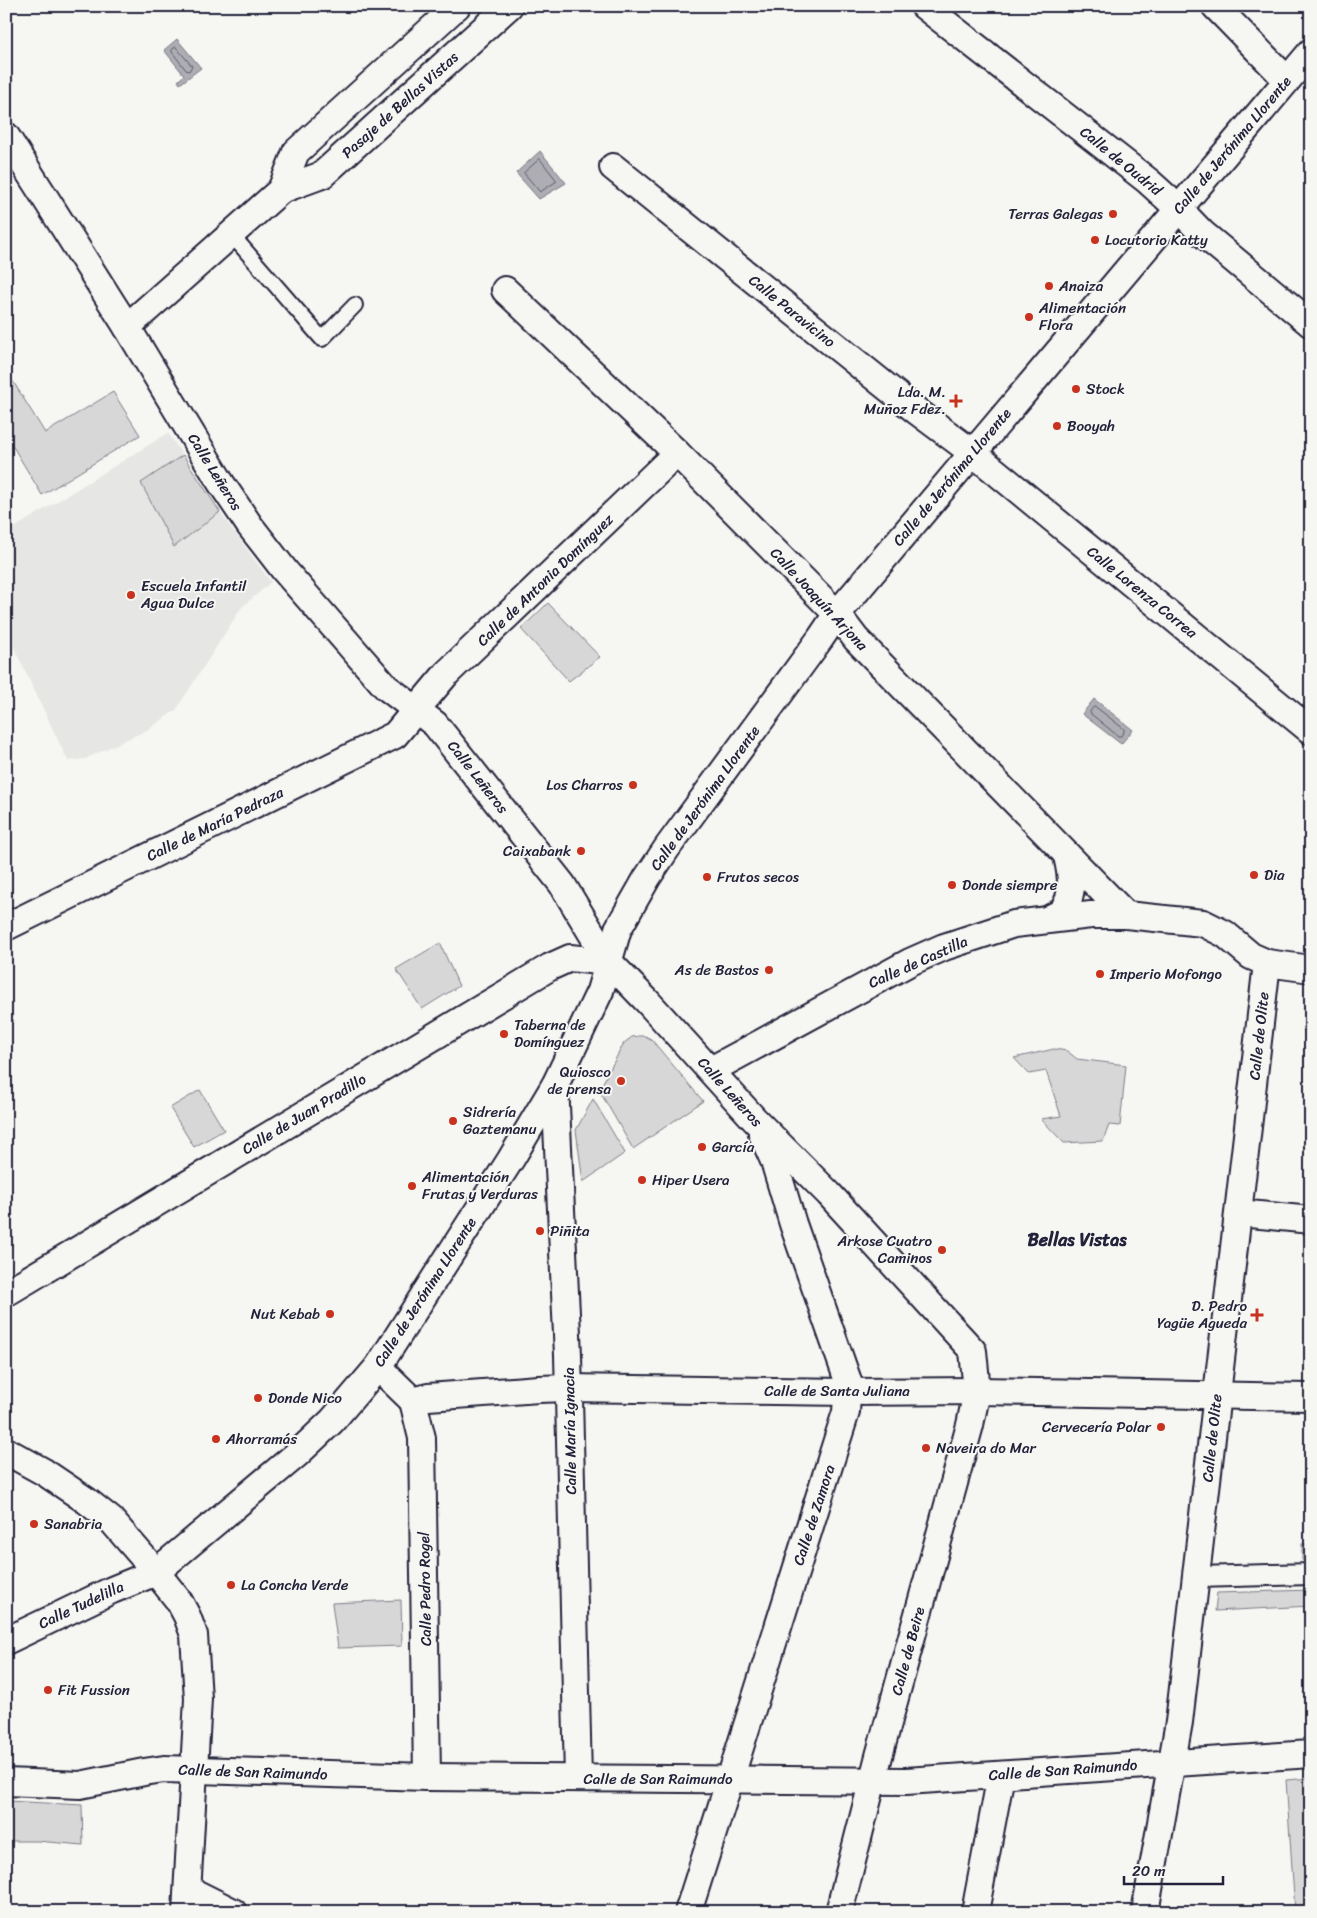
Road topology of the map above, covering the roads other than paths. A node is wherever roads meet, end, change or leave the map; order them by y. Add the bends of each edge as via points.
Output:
1 (457, 6) edge
2 (510, 6) edge
3 (924, 6) edge
4 (1215, 6) edge
5 (1311, 52) edge
6 (1287, 80) junction
7 (6, 136) edge
8 (613, 166) dead end
9 (281, 190) junction
10 (1179, 209) junction
11 (231, 234) junction
12 (505, 290) dead end
13 (356, 305) dead end
14 (1311, 324) edge
15 (127, 327) junction
16 (677, 453) junction
17 (972, 453) junction
18 (837, 614) junction
19 (416, 710) junction
20 (1311, 731) edge
21 (1067, 856) junction
22 (1126, 915) junction
23 (1049, 919) junction
24 (6, 928) edge
25 (609, 962) junction
26 (1267, 963) junction
27 (1311, 968) edge
28 (711, 1070) junction
29 (555, 1085) junction
30 (755, 1120) junction
31 (829, 1194) junction
32 (1239, 1213) junction
33 (1311, 1220) edge
34 (793, 1224) junction
35 (6, 1293) edge
36 (378, 1367) junction
37 (568, 1388) junction
38 (977, 1391) junction
39 (848, 1392) junction
40 (1217, 1396) junction
41 (1311, 1397) edge
42 (413, 1401) junction
43 (6, 1451) edge
44 (156, 1572) junction
45 (1311, 1574) edge
46 (1197, 1577) junction
47 (6, 1641) edge
48 (1311, 1754) edge
49 (1173, 1762) junction
50 (194, 1771) junction
51 (1000, 1775) junction
52 (427, 1777) junction
53 (578, 1778) junction
54 (730, 1779) junction
55 (874, 1780) junction
56 (6, 1782) edge
57 (187, 1901) edge
58 (233, 1912) edge
59 (688, 1912) edge
60 (839, 1912) edge
61 (975, 1912) edge
62 (1145, 1912) edge

1 - 9 street, Pasaje de Bellas Vistas via 296,152
2 - 9 street, Pasaje de Bellas Vistas via 322,175
3 - 10 street, Calle de Oudrid via 1148,181
4 - 6 street
5 - 6 street, Calle de Jerónima Llorente
6 - 10 street, Calle de Jerónima Llorente
7 - 15 street, Calle Leñeros
8 - 17 street, Calle Paravicino
9 - 11 street, Pasaje de Bellas Vistas
10 - 14 street, Calle de Oudrid via 1202,233
10 - 17 street, Calle de Jerónima Llorente
11 - 13 lane via 322,339
11 - 15 street, Pasaje de Bellas Vistas
12 - 16 street, Calle Joaquín Arjona
15 - 19 street, Calle Leñeros via 221,483 285,572 386,687
16 - 18 street, Calle Joaquín Arjona
16 - 19 street, Calle de Antonia Domínguez via 447,673
17 - 18 street, Calle de Jerónima Llorente
17 - 20 street, Calle Lorenza Correa
18 - 21 street, Calle Joaquín Arjona via 856,639
18 - 25 street, Calle de Jerónima Llorente via 657,863 618,929
19 - 24 street, Calle de María Pedraza via 395,735
19 - 25 street, Calle Leñeros via 435,724 562,884
21 - 22 street, Calle Joaquín Arjona
21 - 23 street via 1070,893 1062,911
22 - 23 street, Calle de Castilla
22 - 26 street, Calle de Castilla via 1203,923 1225,934 1251,956
23 - 28 street, Calle de Castilla via 1014,924 944,947 868,984
25 - 28 street, Calle Leñeros
25 - 29 street, Calle de Jerónima Llorente via 591,1013
25 - 35 street, Calle de Juan Pradillo via 570,958 550,967
26 - 27 street, Calle de Castilla
26 - 32 street, Calle de Olite
28 - 30 street, Calle Leñeros
29 - 36 street, Calle de Jerónima Llorente
29 - 37 street, Calle María Ignacia
30 - 31 street, Calle Leñeros
30 - 34 street, Calle de Zamora via 774,1161
31 - 34 street via 805,1192 796,1200
31 - 38 street, Calle Leñeros via 972,1351
32 - 33 street
32 - 40 street, Calle de Olite
34 - 39 street, Calle de Zamora via 848,1381
36 - 42 street
36 - 44 street, Calle de Jerónima Llorente via 332,1421 296,1455
37 - 39 street, Calle de Santa Juliana
37 - 42 street, Calle de Santa Juliana via 428,1397
37 - 53 street, Calle María Ignacia
38 - 39 street, Calle de Santa Juliana
38 - 40 street, Calle de Santa Juliana
38 - 55 street, Calle de Beire
39 - 54 street, Calle de Zamora via 845,1420
40 - 41 street, Calle de Santa Juliana
40 - 46 street, Calle de Olite
42 - 52 street, Calle Pedro Rogel via 422,1438
43 - 44 street via 87,1501 110,1520
44 - 47 street, Calle Tudelilla
44 - 50 street via 180,1601 194,1635 198,1699
45 - 46 street
46 - 49 street, Calle de Olite
48 - 49 street, Calle de San Raimundo
49 - 51 street, Calle de San Raimundo
49 - 62 street, Calle de Olite
50 - 52 street, Calle de San Raimundo
50 - 56 street, Calle de San Raimundo via 164,1769 80,1785
50 - 57 street
51 - 55 street, Calle de San Raimundo
51 - 61 street
52 - 53 street, Calle de San Raimundo
53 - 54 street, Calle de San Raimundo
54 - 55 street, Calle de San Raimundo
54 - 59 street, Calle de Zamora
55 - 60 street, Calle de Beire
57 - 58 street

